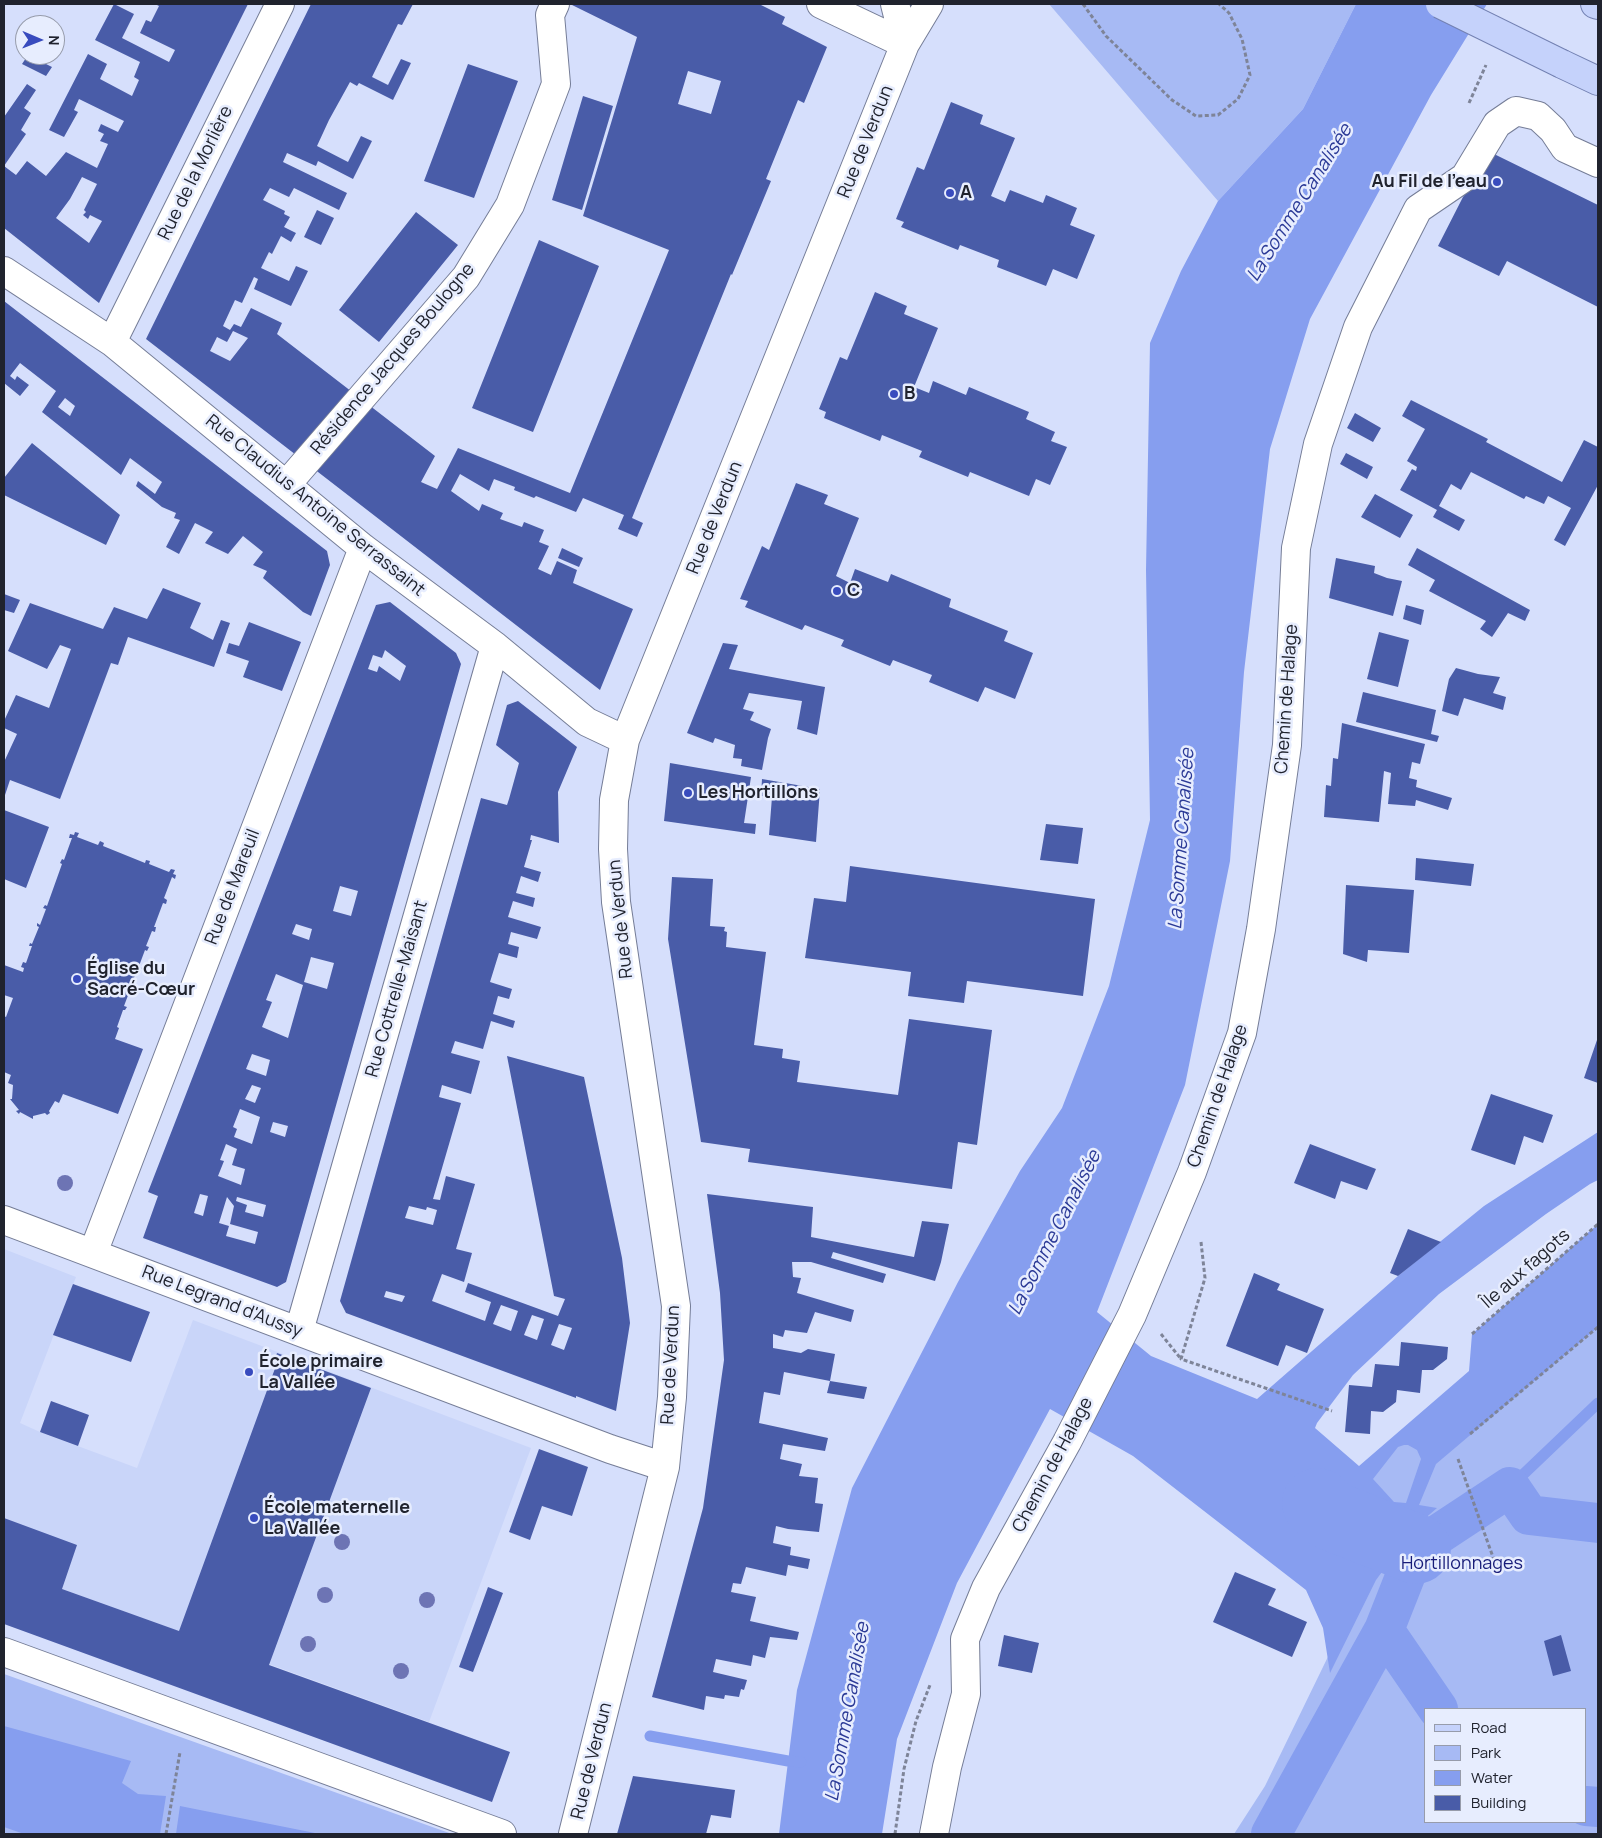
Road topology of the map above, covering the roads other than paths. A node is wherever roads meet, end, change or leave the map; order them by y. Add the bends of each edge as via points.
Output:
1 (280, 4) edge
2 (555, 4) edge
3 (821, 4) edge
4 (895, 4) edge
5 (929, 4) edge
6 (1440, 4) edge
7 (905, 44) junction
8 (1597, 83) edge
9 (1598, 163) edge
10 (4, 270) edge
11 (112, 342) junction
12 (286, 485) junction
13 (363, 548) junction
14 (495, 646) junction
15 (625, 740) junction
16 (4, 1220) edge
17 (93, 1253) junction
18 (299, 1331) junction
19 (665, 1467) junction
20 (4, 1652) edge
21 (502, 1834) edge
22 (573, 1834) edge
23 (934, 1834) edge

1 - 11 street, Rue de la Morlière
2 - 12 street, Résidence Jacques Boulogne via 550,15 556,84 510,206 466,277
3 - 7 street
4 - 7 street
5 - 7 street, Rue de Verdun
6 - 8 main road, bridge
7 - 15 street, Rue de Verdun
9 - 23 street, Chemin de Halage via 1565,148 1538,116 1516,111 1497,124 1465,177 1418,209 1358,327 1318,444 1296,548 1287,745 1261,929 1242,1033 1192,1172 1132,1315 1067,1442 986,1588 965,1639 966,1694
10 - 11 street, Rue Claudius Antoine Serrassaint
11 - 12 street, Rue Claudius Antoine Serrassaint
12 - 13 street, Rue Claudius Antoine Serrassaint
13 - 14 street, Rue Claudius Antoine Serrassaint
13 - 17 street, Rue de Mareuil
14 - 15 street, Rue Claudius Antoine Serrassaint via 587,722
14 - 18 street, Rue Cottrelle-Maisant
15 - 19 street, Rue de Verdun via 614,800 616,902 676,1306
16 - 17 street, Rue Legrand d'Aussy
17 - 18 street, Rue Legrand d'Aussy
18 - 19 street, Rue Legrand d'Aussy
19 - 22 street, Rue de Verdun
20 - 21 street

